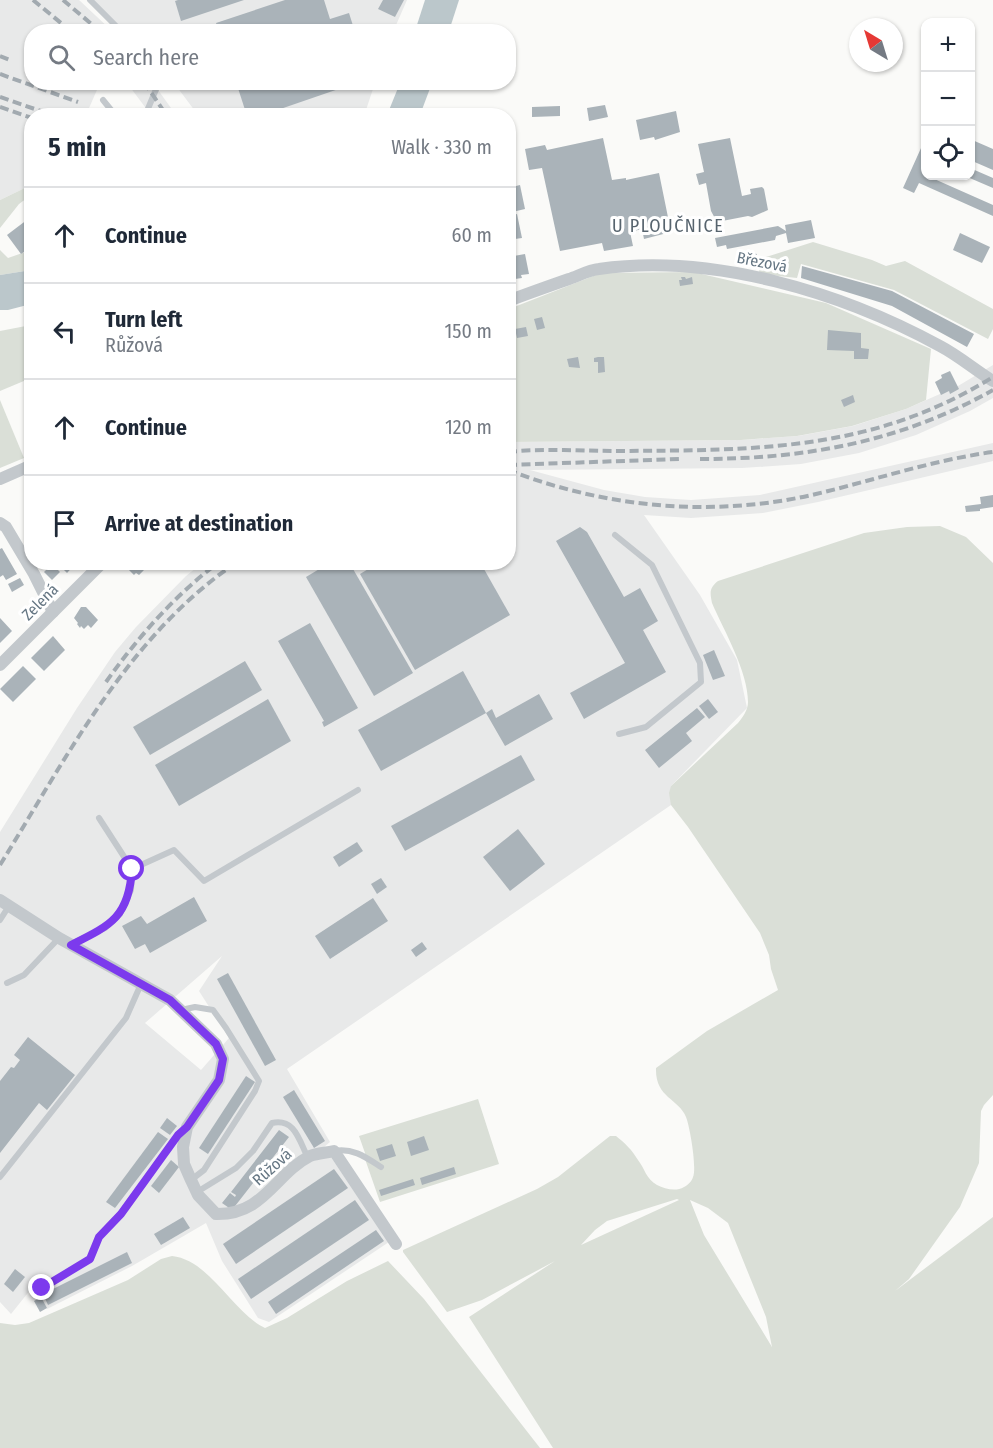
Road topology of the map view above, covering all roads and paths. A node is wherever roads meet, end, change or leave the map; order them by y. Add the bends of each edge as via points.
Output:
1 (90, 0) edge
2 (114, 24) edge
3 (156, 90) edge
4 (103, 100) dead end
5 (110, 108) edge
6 (148, 108) edge
7 (516, 297) edge
8 (993, 381) edge
9 (24, 468) edge
10 (0, 478) edge
11 (0, 523) edge
12 (615, 535) dead end
13 (24, 557) edge
14 (32, 570) edge
15 (95, 570) edge
16 (53, 612) junction
17 (0, 665) edge
18 (619, 734) dead end
19 (358, 790) dead end
20 (99, 818) dead end
21 (132, 869) junction
22 (5, 903) edge
23 (0, 920) edge
24 (59, 938) junction
25 (71, 945) junction
26 (7, 983) dead end
27 (141, 984) junction
28 (181, 1010) junction
29 (187, 1127) junction
30 (334, 1151) junction
31 (308, 1158) junction
32 (381, 1167) dead end
33 (0, 1177) edge
34 (191, 1180) junction
35 (197, 1192) junction
36 (396, 1244) dead end
37 (42, 1288) dead end

1 - 2 lane
3 - 6 lane
4 - 5 lane
7 - 8 street, Březová via 597,269 700,267 794,285 868,310 966,360
9 - 10 street
11 - 13 street via 6,526
12 - 18 lane via 652,565 700,663 701,682 646,727
14 - 16 street
15 - 16 street, Zelená
16 - 17 street, Zelená
19 - 21 lane via 204,881 174,850
20 - 21 lane
21 - 25 lane via 131,890 120,914 105,928
22 - 23 lane
22 - 24 street, Růžová
24 - 25 street, Růžová
24 - 26 lane via 24,975
25 - 27 street, Růžová
27 - 28 street, Růžová
27 - 33 lane via 126,1018
28 - 29 street, Růžová via 216,1044 223,1059 219,1080
28 - 34 lane via 213,1010 259,1081 204,1170
29 - 34 street, Růžová via 184,1164
29 - 37 lane via 99,1237 90,1259
30 - 31 street, Růžová
30 - 32 lane via 342,1149 365,1156
30 - 36 street
31 - 35 street, Růžová via 263,1198 233,1214 216,1214
31 - 35 lane via 291,1125 282,1121 272,1124 236,1168
34 - 35 street, Růžová

